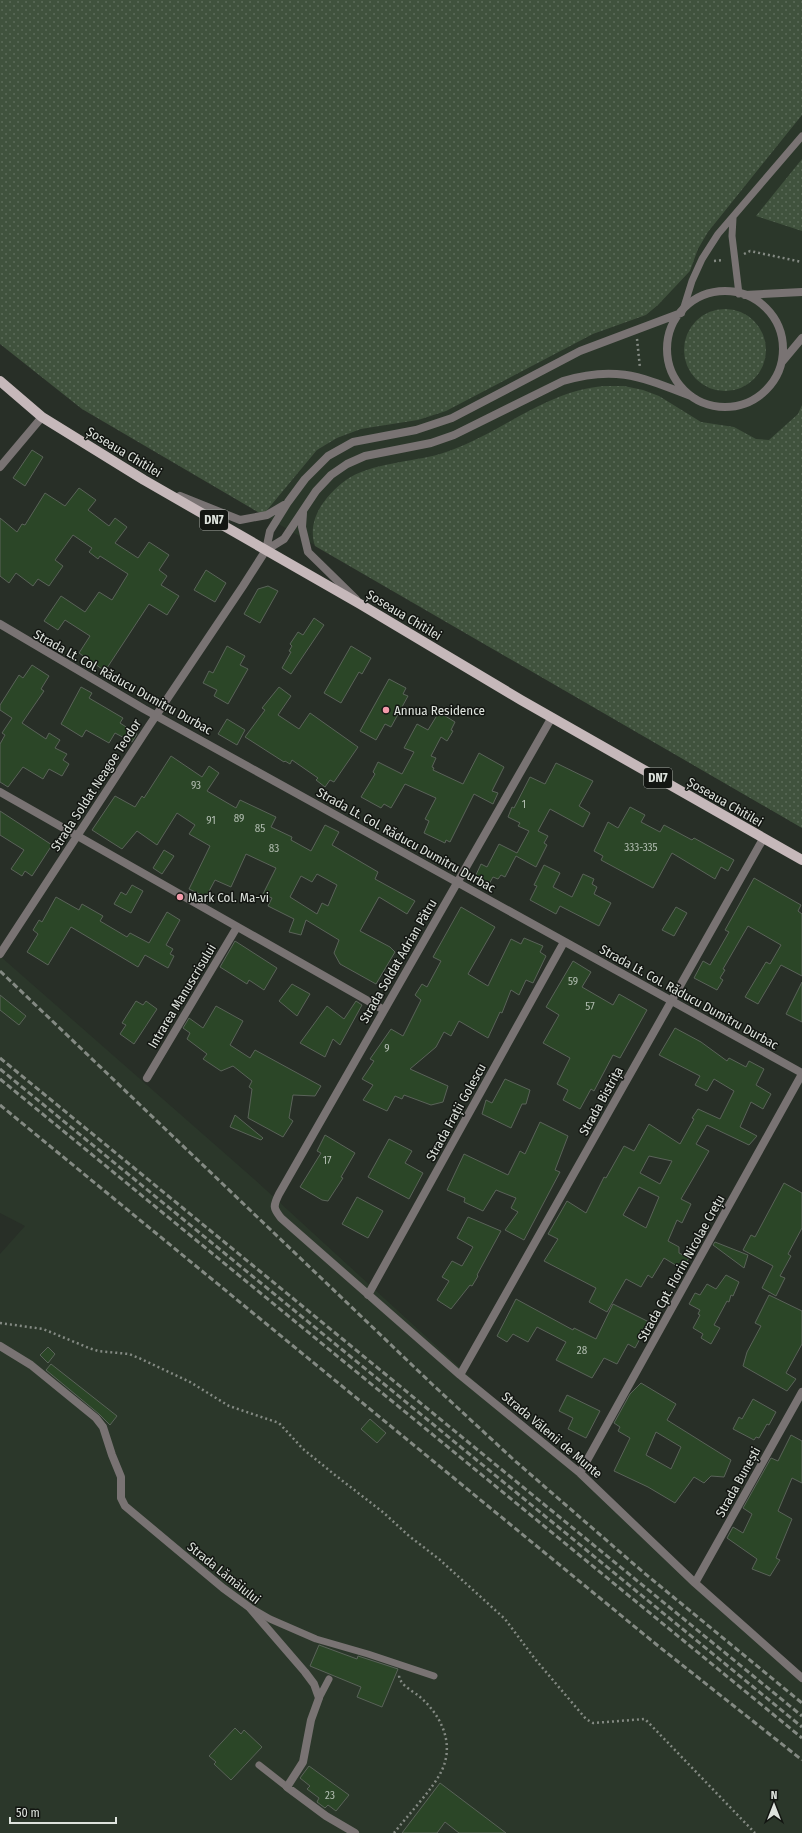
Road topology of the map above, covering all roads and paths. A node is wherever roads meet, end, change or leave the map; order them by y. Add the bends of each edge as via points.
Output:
1 (802, 136) edge
2 (733, 218) junction
3 (702, 259) junction
4 (735, 259) junction
5 (802, 262) edge
6 (802, 292) edge
7 (742, 294) junction
8 (682, 311) junction
9 (636, 331) junction
10 (802, 338) edge
11 (782, 363) junction
12 (640, 377) junction
13 (0, 381) edge
14 (690, 396) junction
15 (42, 417) junction
16 (0, 467) edge
17 (162, 490) junction
18 (288, 502) junction
19 (303, 510) junction
20 (266, 550) junction
21 (360, 604) junction
22 (0, 624) edge
23 (156, 715) junction
24 (552, 717) junction
25 (0, 792) edge
26 (77, 837) junction
27 (763, 839) junction
28 (802, 860) edge
29 (457, 882) junction
30 (237, 927) junction
31 (564, 942) junction
32 (0, 954) edge
33 (671, 1002) junction
34 (384, 1010) junction
35 (802, 1074) edge
36 (147, 1078) dead end
37 (280, 1218) joint
38 (368, 1295) junction
39 (0, 1323) edge
40 (0, 1346) edge
41 (460, 1375) junction
42 (802, 1393) edge
43 (580, 1473) junction
44 (694, 1583) junction
45 (250, 1607) junction
46 (401, 1665) junction
47 (434, 1676) dead end
48 (802, 1678) edge
49 (329, 1679) dead end
50 (319, 1698) junction
51 (259, 1766) dead end
52 (287, 1787) junction
53 (355, 1833) edge
54 (394, 1833) edge
55 (755, 1833) edge

1 - 2 lane
2 - 3 lane via 718,234
2 - 4 lane
3 - 4 path
3 - 8 lane
4 - 5 path via 750,251
4 - 7 lane
6 - 7 street
7 - 8 street via 709,294 692,302
7 - 11 street via 760,303 772,315 780,330 783,346
8 - 9 street
8 - 14 street via 672,326 668,356 679,385
9 - 12 path via 640,350
9 - 18 street via 580,351 452,418 416,430 353,442 340,447 314,470
10 - 11 street
11 - 14 street via 774,380 762,395 745,404 726,407 707,405
12 - 14 street
12 - 19 street via 615,372 581,376 543,390 454,435 431,443 365,456 347,464 331,476 316,491
13 - 15 main road, Șoseaua Chitilei / DN7
15 - 16 street
15 - 17 main road, Șoseaua Chitilei / DN7
17 - 18 street via 240,520 267,515
17 - 20 main road, Șoseaua Chitilei / DN7
18 - 20 street via 270,531
19 - 20 street via 284,539
19 - 21 street via 302,527 308,552
20 - 21 main road, Șoseaua Chitilei / DN7
20 - 23 street, Strada Soldat Neagoe Teodor
21 - 24 main road, Șoseaua Chitilei / DN7
22 - 23 street, Strada Lt. Col. Răducu Dumitru Durbac
23 - 26 street, Strada Soldat Neagoe Teodor
23 - 29 street, Strada Lt. Col. Răducu Dumitru Durbac
24 - 27 main road, Șoseaua Chitilei / DN7
24 - 29 street, Strada Soldat Adrian Pătru
25 - 26 street
26 - 30 street
26 - 32 street, Strada Soldat Neagoe Teodor
27 - 28 main road, Șoseaua Chitilei / DN7
27 - 33 street, Strada Bistrița
29 - 31 street, Strada Lt. Col. Răducu Dumitru Durbac
29 - 34 street, Strada Soldat Adrian Pătru
30 - 34 street
30 - 36 street, Intrarea Manuscrisului
31 - 33 street, Strada Lt. Col. Răducu Dumitru Durbac
31 - 38 street, Strada Frații Golescu
33 - 35 street, Strada Lt. Col. Răducu Dumitru Durbac
33 - 41 street, Strada Bistrița
34 - 37 street, Strada Soldat Adrian Pătru via 275,1202 274,1210
35 - 43 street, Strada Cpt. Florin Nicolae Crețu
37 - 38 street, Strada Vălenii de Munte
38 - 41 street, Strada Vălenii de Munte
39 - 55 path via 43,1329 98,1351 129,1354 190,1382 229,1406 279,1423 303,1449 439,1559 505,1619 586,1719 593,1723 645,1719
40 - 45 street, Strada Lămâiului via 31,1365 100,1423 122,1477 122,1498 125,1506 223,1588
41 - 43 street, Strada Vălenii de Munte
42 - 44 street, Strada Bunești
43 - 44 street, Strada Vălenii de Munte
44 - 48 street, Strada Vălenii de Munte
45 - 46 lane via 270,1619 316,1639
45 - 50 street, Strada Lămâiului via 310,1678
46 - 47 lane
46 - 54 path via 399,1680 432,1708 439,1718 444,1730 446,1753 445,1762 438,1776
49 - 50 lane
50 - 52 street via 311,1720 305,1756
51 - 52 lane
52 - 53 street via 326,1816

